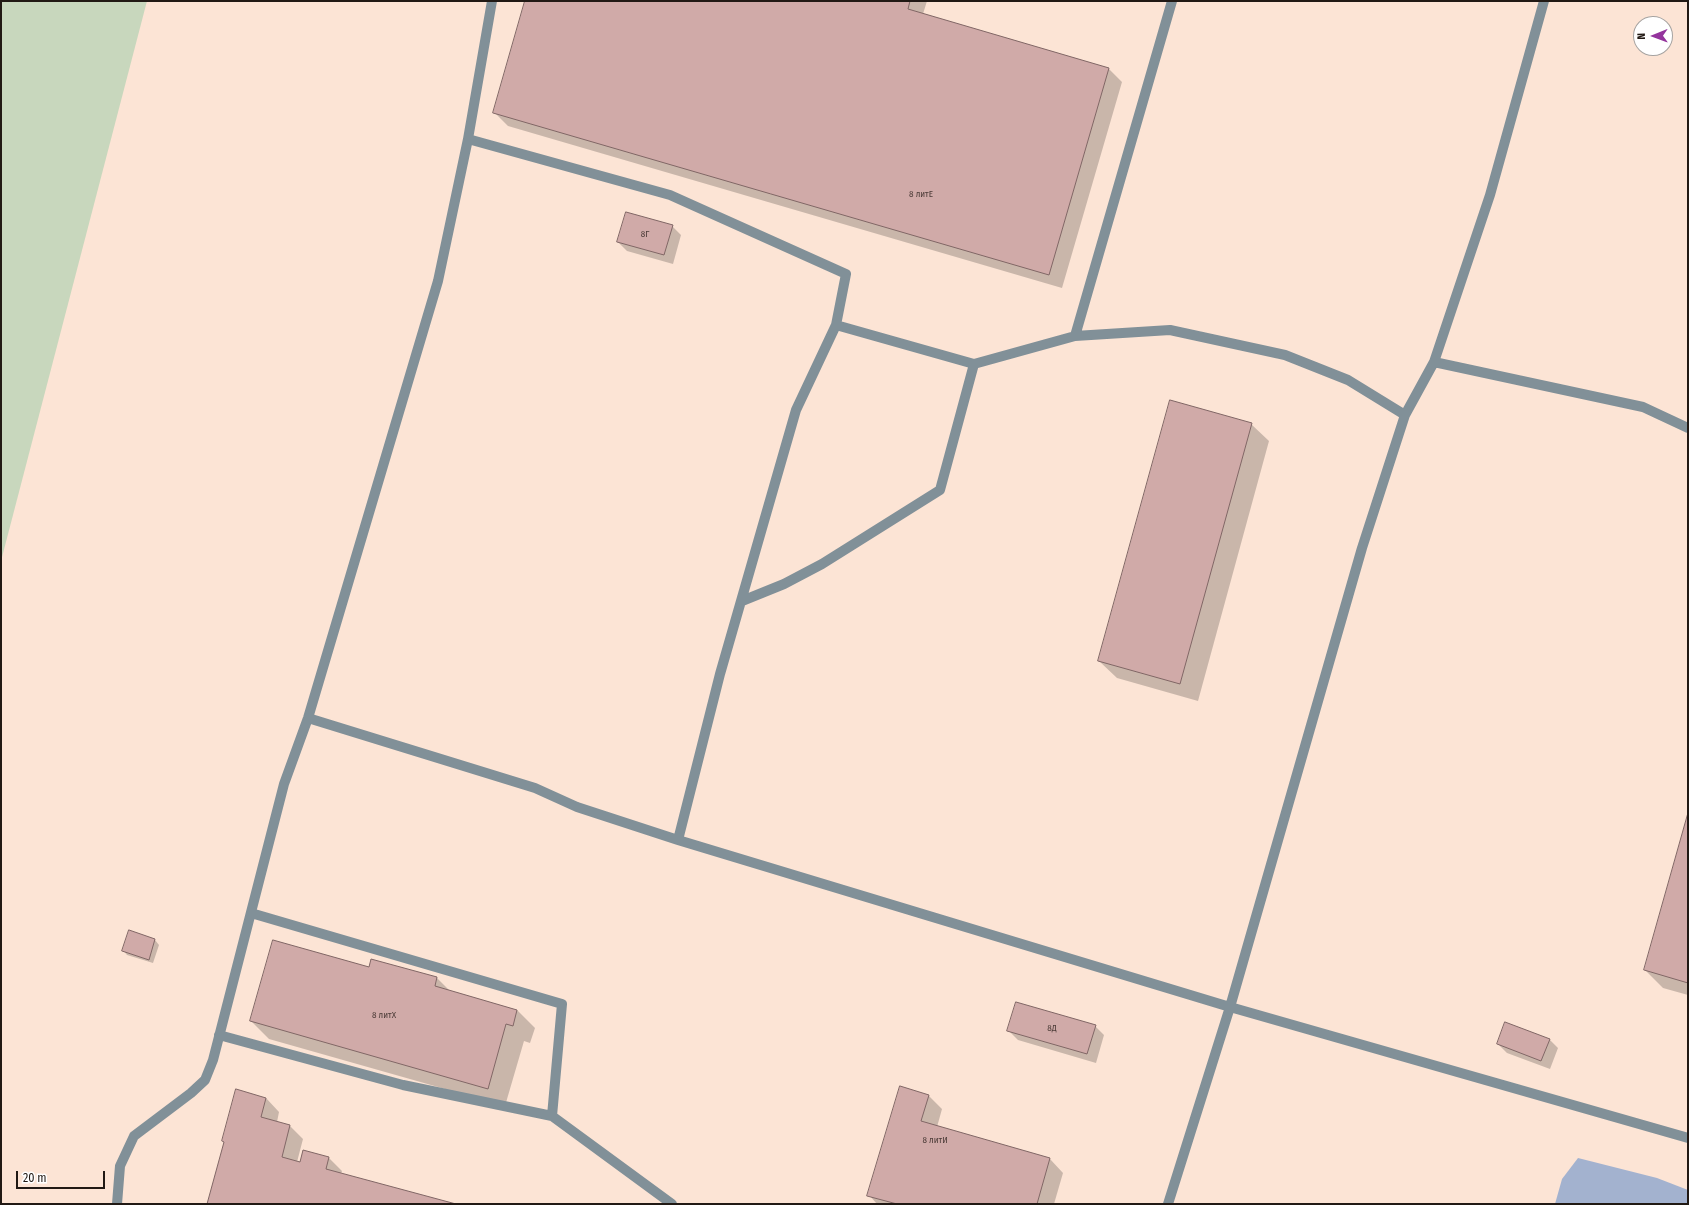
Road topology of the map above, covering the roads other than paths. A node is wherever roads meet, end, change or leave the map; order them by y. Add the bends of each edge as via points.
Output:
1 (492, 1) edge
2 (1172, 1) edge
3 (1544, 1) edge
4 (468, 139) junction
5 (836, 325) junction
6 (1075, 336) junction
7 (1434, 362) junction
8 (974, 364) junction
9 (1405, 415) junction
10 (1688, 428) edge
11 (742, 601) junction
12 (308, 718) junction
13 (678, 840) junction
14 (251, 913) junction
15 (1230, 1007) junction
16 (219, 1035) junction
17 (552, 1116) junction
18 (1688, 1138) edge
19 (117, 1204) edge
20 (672, 1204) edge
21 (1168, 1204) edge

1 - 4 lane
2 - 6 lane
3 - 7 lane via 1490,195
4 - 5 lane via 670,195 846,274
4 - 12 lane via 438,281
5 - 8 lane
5 - 11 lane via 796,410
6 - 8 lane
6 - 9 lane via 1170,330 1285,355 1348,380
7 - 9 lane
7 - 10 lane via 1643,408
8 - 11 lane via 940,490 822,564 784,584
9 - 15 lane via 1362,548
11 - 13 lane via 720,674
12 - 13 lane via 535,788 577,807
12 - 14 lane via 284,784
13 - 15 lane
14 - 16 lane
14 - 17 lane via 562,1004
15 - 18 lane
15 - 21 lane
16 - 17 lane via 403,1085
16 - 19 lane via 205,1080 134,1136 120,1166
17 - 20 lane

